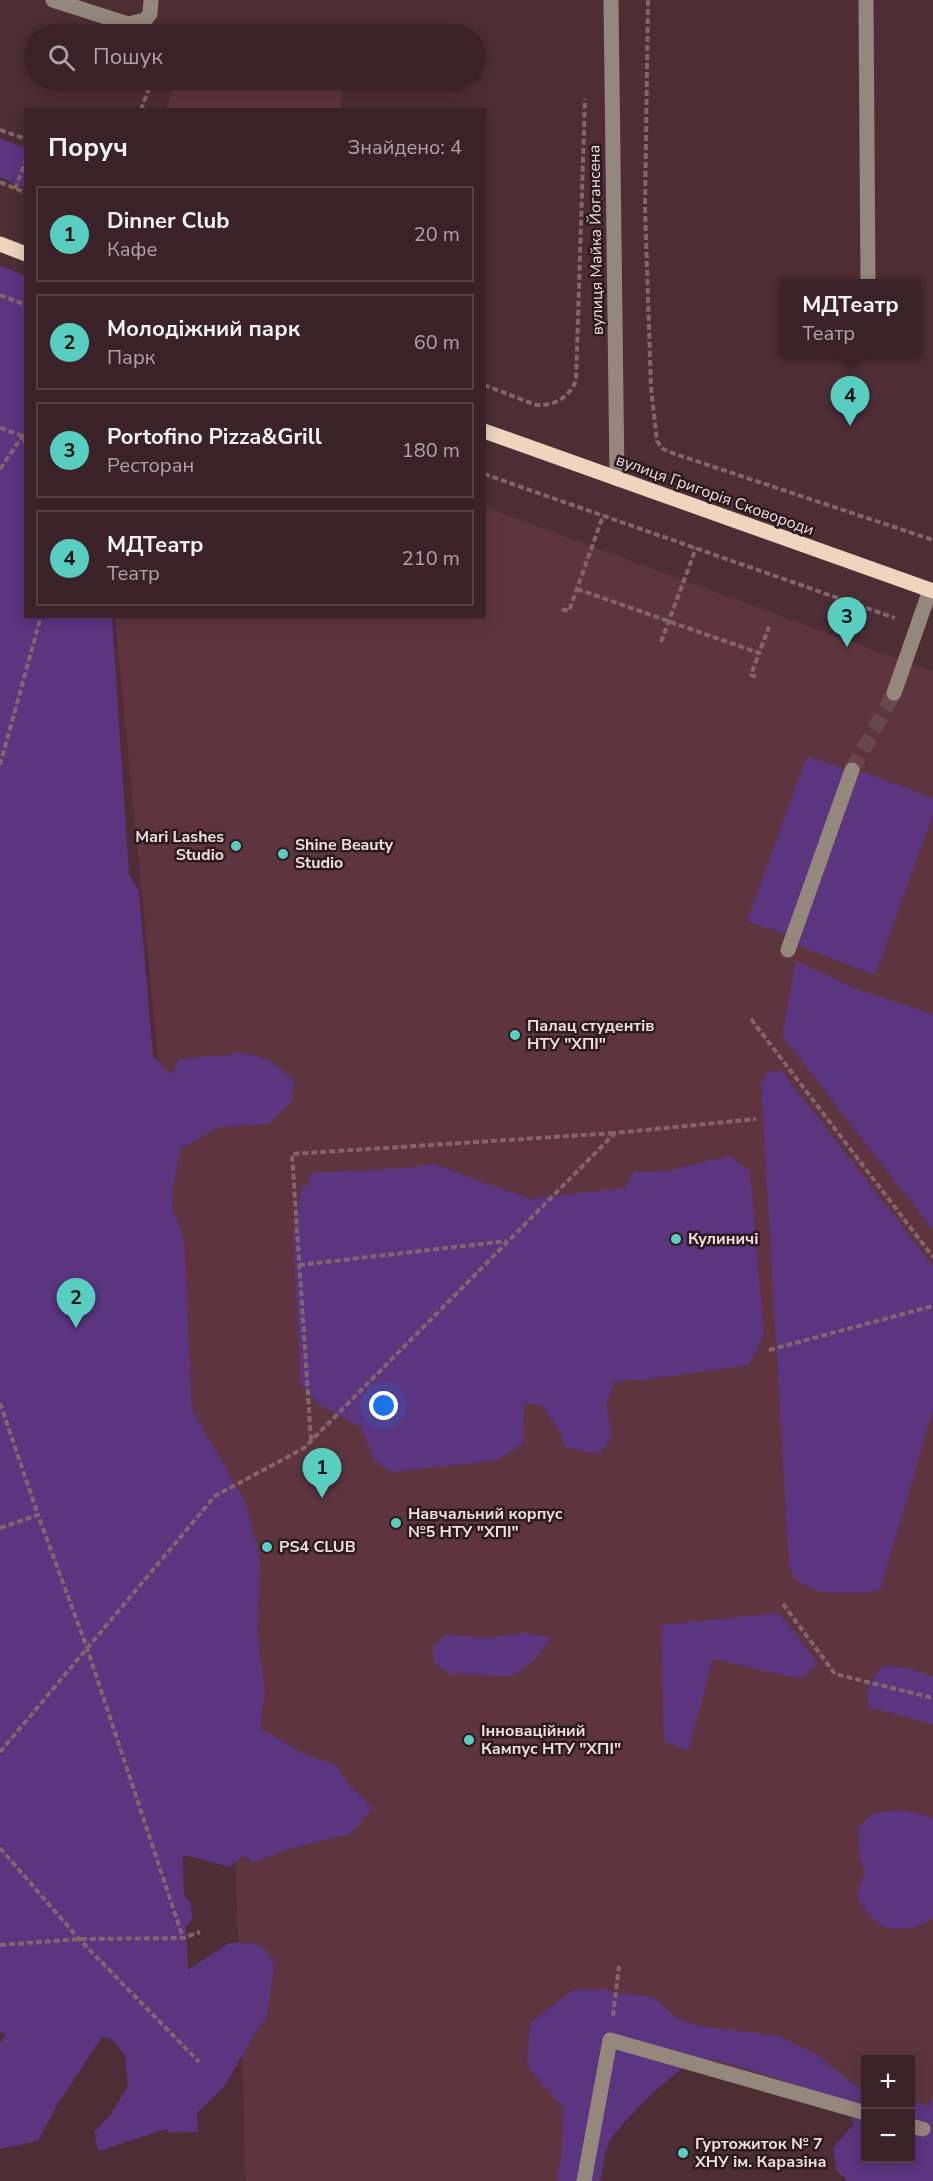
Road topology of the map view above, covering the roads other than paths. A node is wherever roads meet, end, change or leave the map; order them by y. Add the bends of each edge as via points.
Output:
1 (53, 0) edge
2 (151, 0) edge
3 (611, 0) edge
4 (866, 0) edge
5 (0, 244) edge
6 (24, 253) edge
7 (868, 279) edge
8 (486, 432) edge
9 (617, 479) junction
10 (931, 591) edge
11 (894, 693) tunnel mouth
12 (852, 770) tunnel mouth
13 (788, 950) dead end
14 (861, 2112) edge
15 (584, 2181) edge

1 - 2 street via 128,24 145,20 150,14
3 - 9 street, вулиця Майка Йогансена
4 - 7 street
5 - 6 main road
8 - 9 main road, вулиця Григорія Сковороди
9 - 10 main road, вулиця Григорія Сковороди
10 - 11 street
12 - 13 street
14 - 15 street via 610,2040

